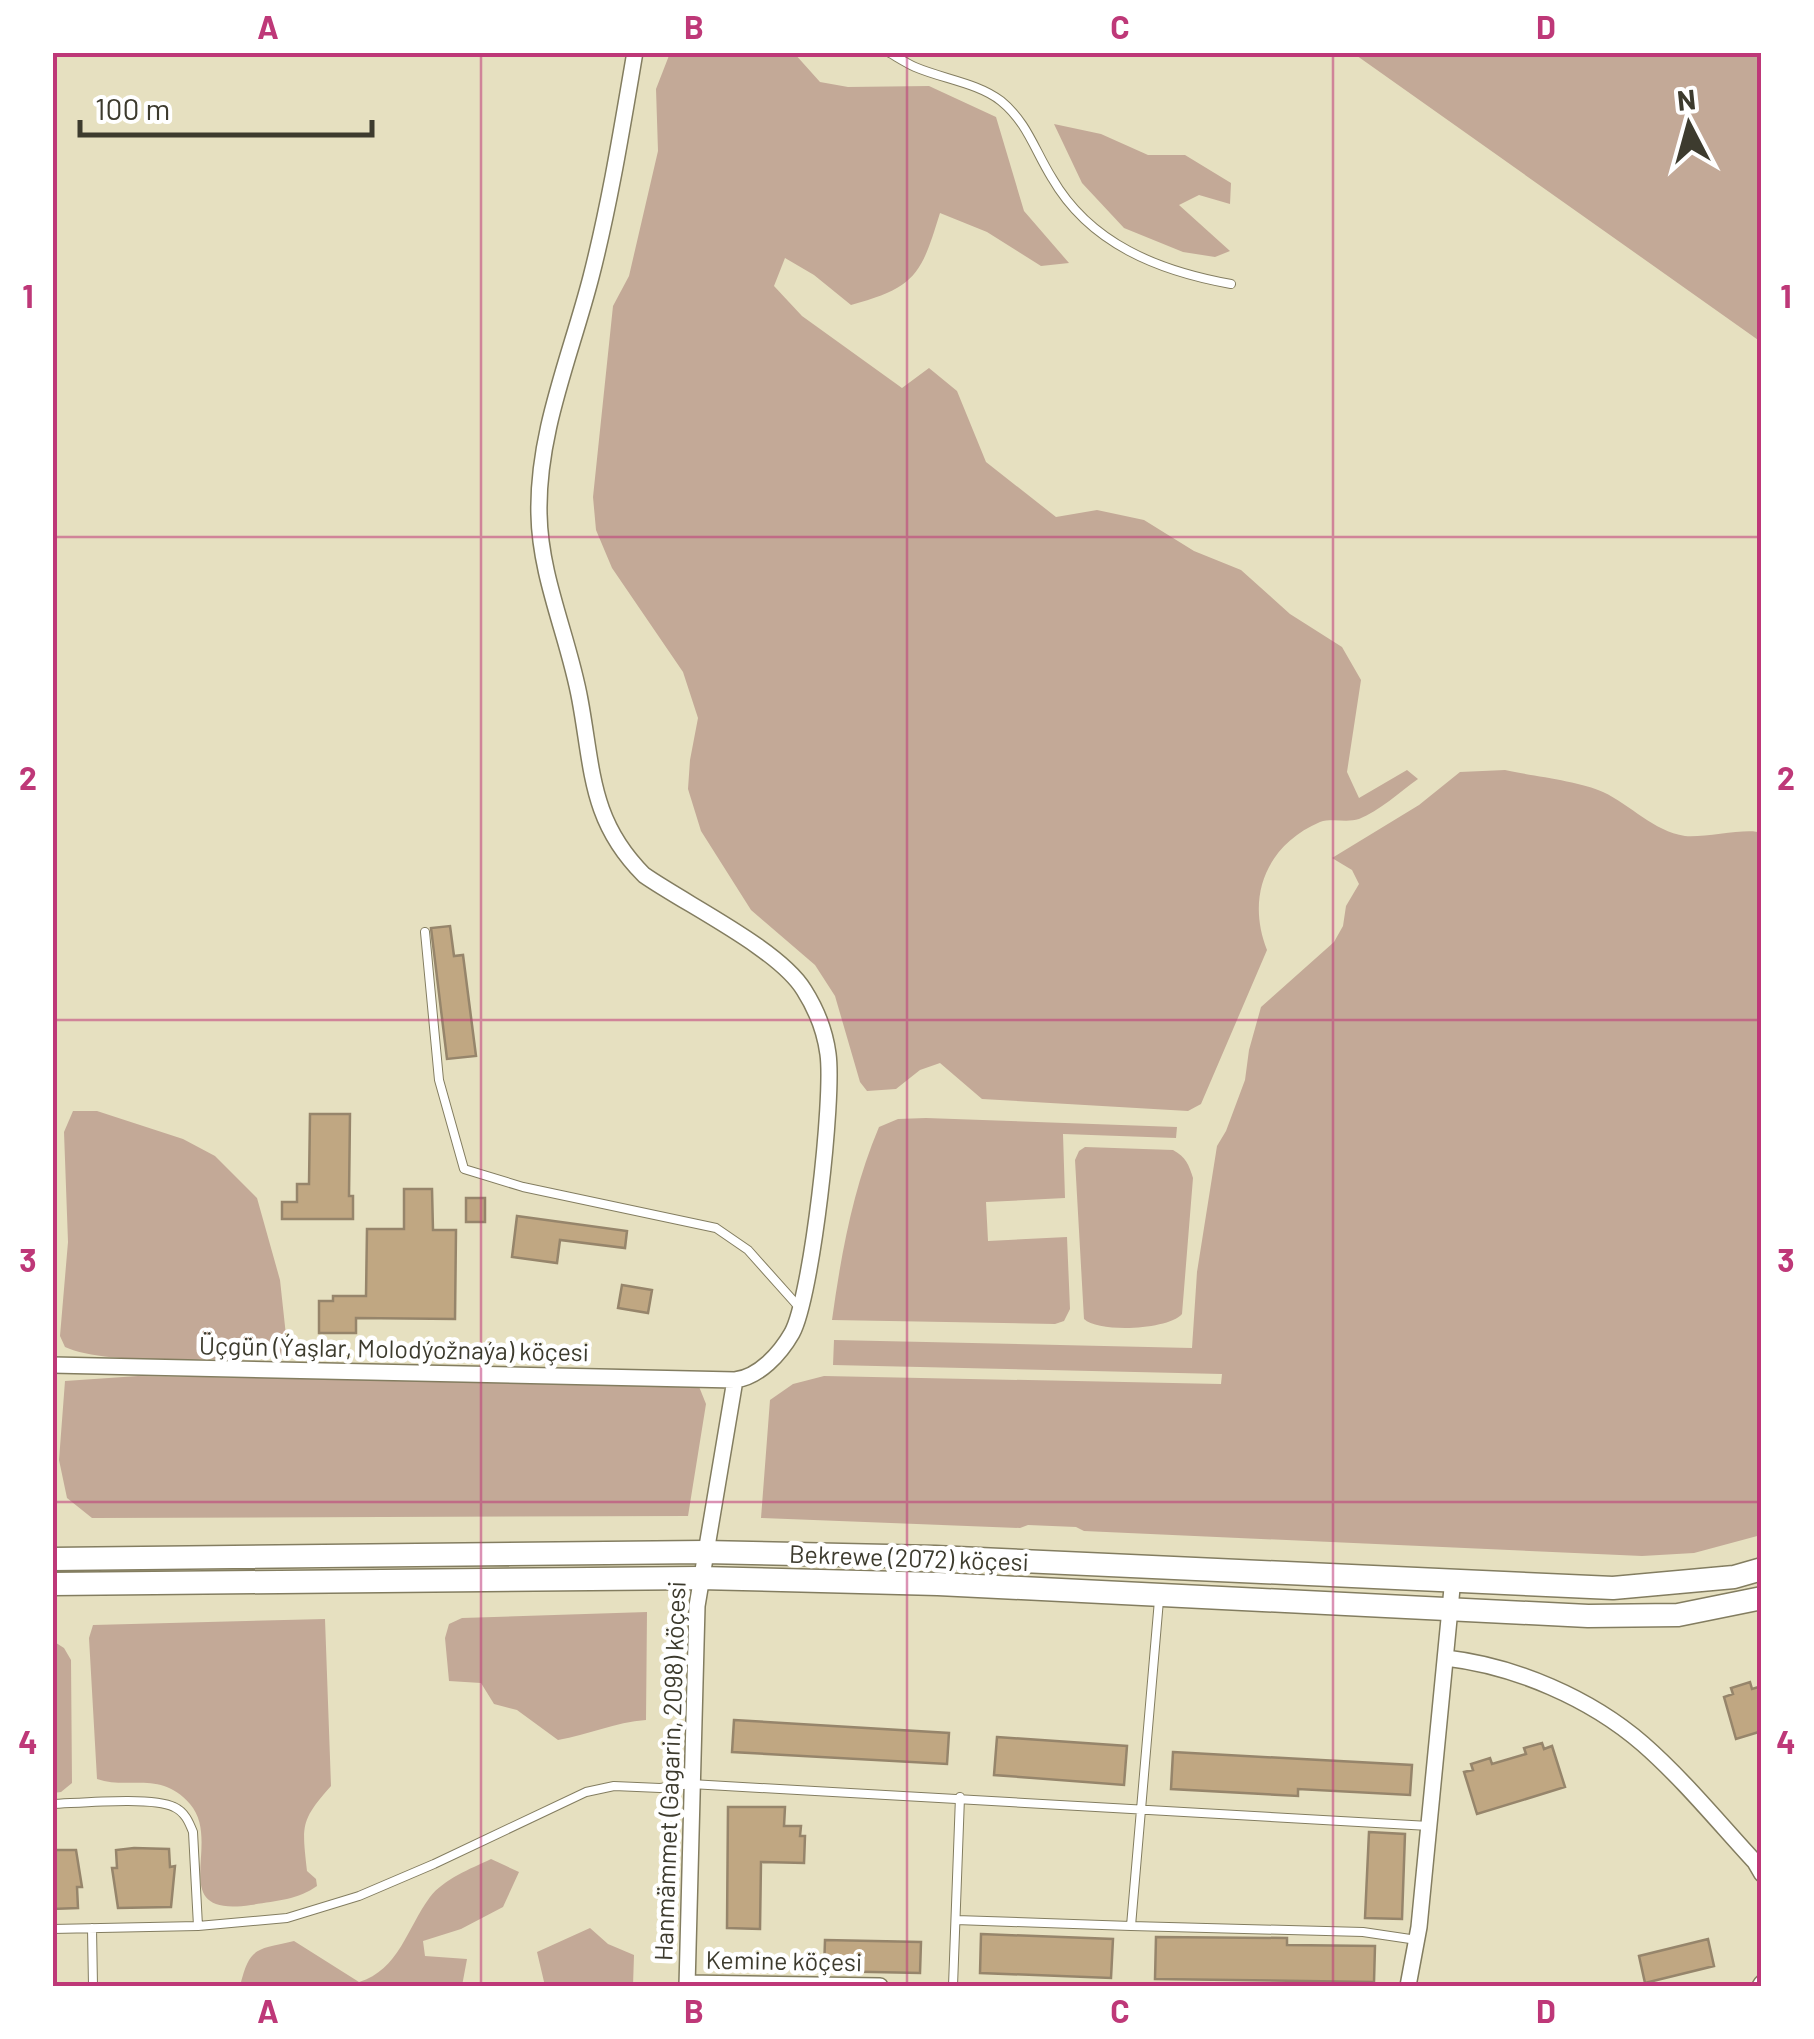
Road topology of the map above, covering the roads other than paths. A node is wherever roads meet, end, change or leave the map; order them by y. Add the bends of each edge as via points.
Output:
1 (636, 52) edge
2 (888, 52) edge
3 (1231, 284) dead end
4 (425, 932) dead end
5 (801, 1310) junction
6 (52, 1366) edge
7 (735, 1380) junction
8 (704, 1552) junction
9 (52, 1559) edge
10 (1762, 1569) edge
11 (700, 1578) junction
12 (1452, 1578) junction
13 (52, 1584) edge
14 (1159, 1595) junction
15 (1762, 1598) edge
16 (1450, 1609) junction
17 (1446, 1658) junction
18 (691, 1784) junction
19 (960, 1797) junction
20 (52, 1804) edge
21 (1142, 1810) junction
22 (1430, 1826) junction
23 (1762, 1874) edge
24 (956, 1920) junction
25 (198, 1926) junction
26 (1131, 1926) junction
27 (92, 1928) junction
28 (52, 1930) edge
29 (1417, 1940) junction
30 (687, 1984) edge
31 (93, 1986) edge
32 (880, 1986) edge
33 (953, 1986) edge
34 (1408, 1986) edge

1 - 5 street via 606,214 542,462 542,552 574,670 594,794 612,835 644,874 790,970 824,1032 828,1104
2 - 3 lane via 998,98 1032,137 1070,208 1109,239 1152,264
4 - 5 lane via 438,1080 464,1169 716,1228 769,1270
5 - 7 street via 781,1349 756,1372
6 - 7 street, Üçgün (Ýaşlar, Molodýožnaýa) köçesi
7 - 8 street, Hanmämmet (Gagarin, 2098) köçesi
8 - 9 main road, Bekrewe (2072) köçesi
8 - 11 street, Hanmämmet (Gagarin, 2098) köçesi
8 - 12 main road, Bekrewe (2072) köçesi
10 - 12 main road, Bekrewe (2072) köçesi via 1613,1588
11 - 13 main road, Bekrewe (2072) köçesi
11 - 14 main road, Bekrewe (2072) köçesi
11 - 18 street, Hanmämmet (Gagarin, 2098) köçesi
12 - 16 street
14 - 16 main road, Bekrewe (2072) köçesi
14 - 21 lane
15 - 16 main road, Bekrewe (2072) köçesi via 1678,1615
16 - 17 street
17 - 22 street
17 - 23 street via 1532,1680 1618,1724
18 - 19 lane
18 - 25 lane via 586,1792 322,1909
18 - 30 street, Hanmämmet (Gagarin, 2098) köçesi
19 - 21 lane
19 - 24 lane
20 - 25 lane via 176,1807 193,1832
21 - 22 lane
21 - 26 lane
22 - 29 street
24 - 26 lane
24 - 33 lane
25 - 27 lane
26 - 29 lane via 1362,1932
27 - 28 lane
27 - 31 lane
29 - 34 street
30 - 32 street, Kemine köçesi

